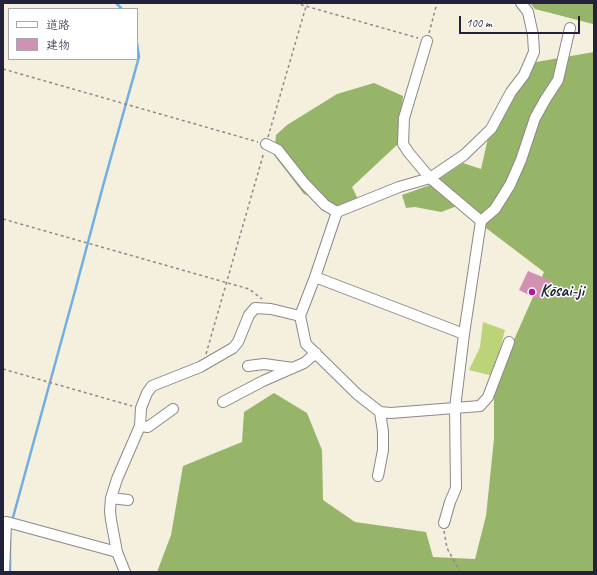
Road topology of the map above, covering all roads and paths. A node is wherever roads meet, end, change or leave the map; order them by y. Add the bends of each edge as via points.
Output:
1 (295, 3) edge
2 (307, 3) edge
3 (437, 3) edge
4 (521, 3) edge
5 (306, 6) junction
6 (570, 28) dead end
7 (427, 41) junction
8 (3, 70) edge
9 (266, 144) junction
10 (430, 178) junction
11 (337, 212) junction
12 (3, 220) edge
13 (481, 221) junction
14 (315, 277) junction
15 (226, 282) junction
16 (271, 309) junction
17 (300, 316) junction
18 (464, 334) junction
19 (509, 342) dead end
20 (316, 353) junction
21 (202, 365) junction
22 (248, 366) dead end
23 (293, 368) junction
24 (3, 369) edge
25 (223, 402) dead end
26 (141, 408) junction
27 (455, 408) junction
28 (173, 409) dead end
29 (380, 412) junction
30 (140, 426) junction
31 (378, 476) dead end
32 (111, 498) junction
33 (128, 500) dead end
34 (444, 523) joint
35 (117, 552) junction
36 (4, 572) edge
37 (125, 572) edge
38 (460, 572) edge

1 - 5 path
2 - 5 path
3 - 7 path
4 - 10 street via 528,12 534,52 524,75 511,92 491,129 464,156
5 - 7 path
5 - 9 path
6 - 13 street via 558,80 535,118 510,185 495,209
7 - 10 street via 404,118 403,144
8 - 9 path
9 - 11 street via 278,150 304,183 325,205
9 - 15 path
10 - 11 street via 399,187
10 - 13 street
11 - 14 street
12 - 15 path
13 - 18 street
14 - 17 street
14 - 18 street
15 - 16 path via 249,289
15 - 21 path
16 - 17 street
16 - 21 street via 255,308 233,348
17 - 20 street via 306,344
18 - 27 street
19 - 27 street via 488,397 480,406
20 - 23 street
20 - 29 street via 357,394
21 - 26 street via 152,386
22 - 23 street via 264,364
23 - 25 street
24 - 26 path
26 - 30 street
27 - 29 street
27 - 34 street via 456,488
28 - 30 street via 148,427
29 - 31 street via 383,450
30 - 32 street
32 - 33 street
32 - 35 street via 110,511
34 - 38 path via 447,548
35 - 36 street via 9,523
35 - 37 street

